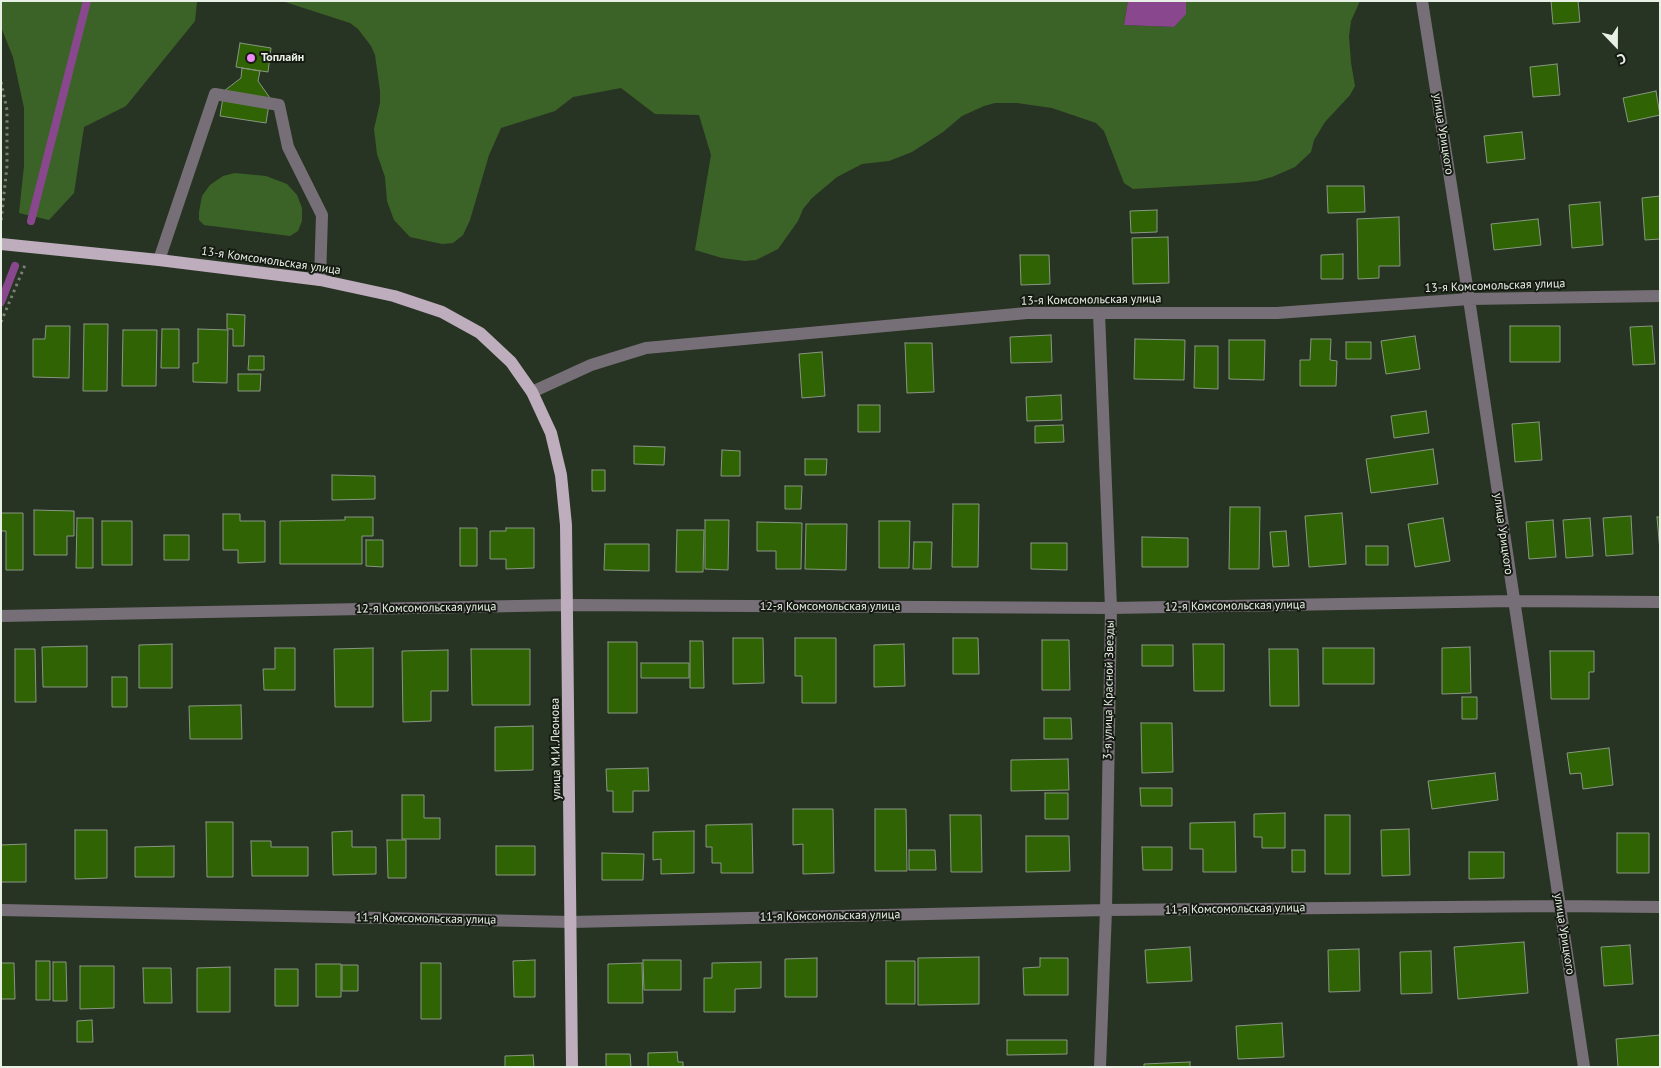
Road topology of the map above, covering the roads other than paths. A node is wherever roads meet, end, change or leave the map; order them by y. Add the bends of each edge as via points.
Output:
1 (1422, 1) edge
2 (1, 244) edge
3 (159, 260) junction
4 (320, 280) junction
5 (1660, 296) edge
6 (1469, 299) junction
7 (1099, 313) junction
8 (532, 392) junction
9 (551, 433) joint
10 (1513, 601) junction
11 (1660, 602) edge
12 (568, 605) junction
13 (1111, 608) junction
14 (1, 616) edge
15 (1560, 906) junction
16 (1660, 908) edge
17 (1, 910) edge
18 (1106, 910) junction
19 (571, 922) junction
20 (572, 1067) edge
21 (1100, 1067) edge
22 (1584, 1067) edge

1 - 6 street, улица Урицкого
2 - 3 main road, 13-я Комсомольская улица
3 - 4 main road, 13-я Комсомольская улица
3 - 4 street via 214,94 279,105 288,147 322,215
4 - 8 main road, 13-я Комсомольская улица via 394,296 442,312 480,333 511,362
5 - 6 street, 13-я Комсомольская улица
6 - 7 street, 13-я Комсомольская улица via 1277,313
6 - 10 street, улица Урицкого
7 - 8 street, 13-я Комсомольская улица via 1027,313 646,348 591,365
7 - 13 street, 3-я улица Красной Звезды
8 - 9 main road, 13-я Комсомольская улица
9 - 12 main road, улица М.И.Леонова via 562,483
10 - 11 street, 12-я Комсомольская улица
10 - 13 street, 12-я Комсомольская улица
10 - 15 street, улица Урицкого
12 - 13 street, 12-я Комсомольская улица
12 - 14 street, 12-я Комсомольская улица
12 - 19 main road, улица М.И.Леонова
13 - 18 street, 3-я улица Красной Звезды
15 - 16 street, 11-я Комсомольская улица
15 - 18 street, 11-я Комсомольская улица
15 - 22 street, улица Урицкого
17 - 19 street, 11-я Комсомольская улица
18 - 19 street, 11-я Комсомольская улица
18 - 21 street, 3-я улица Красной Звезды
19 - 20 main road, улица М.И.Леонова

